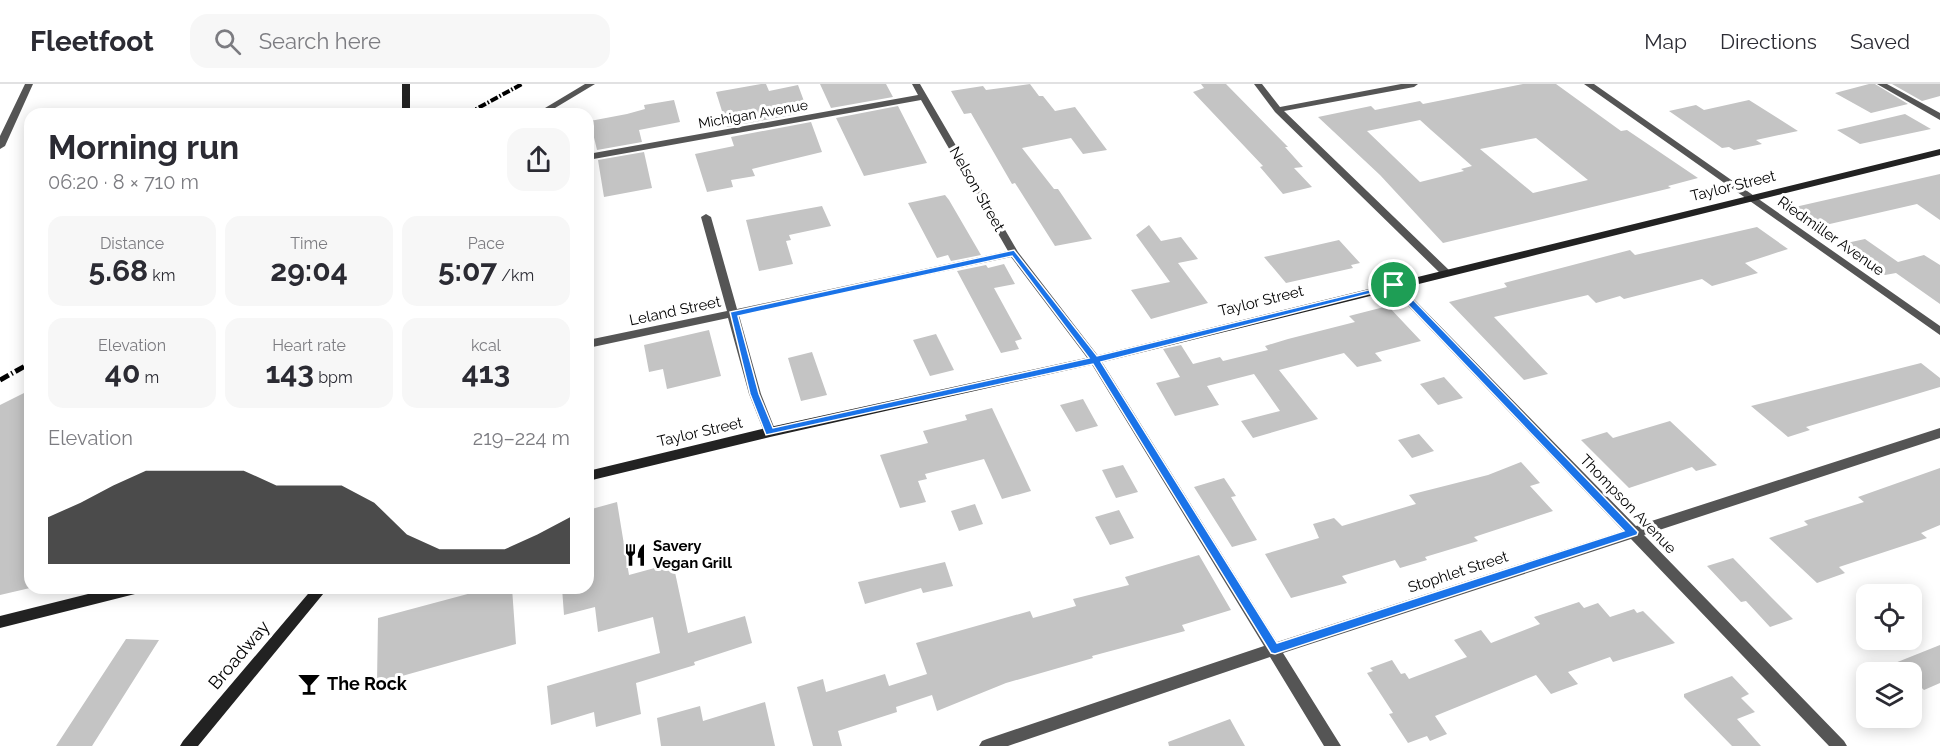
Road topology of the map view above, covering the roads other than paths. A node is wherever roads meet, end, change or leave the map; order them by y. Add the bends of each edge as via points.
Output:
1 (29, 84) edge
2 (406, 84) edge
3 (591, 84) edge
4 (916, 84) edge
5 (1258, 84) edge
6 (1414, 84) edge
7 (1588, 84) edge
8 (1881, 84) edge
9 (924, 97) junction
10 (407, 108) edge
11 (549, 108) edge
12 (1278, 110) junction
13 (1940, 117) edge
14 (0, 146) edge
15 (1940, 152) edge
16 (594, 156) edge
17 (1751, 199) junction
18 (706, 217) dead end
19 (1014, 253) junction
20 (1446, 273) junction
21 (1394, 285) junction
22 (733, 314) junction
23 (1940, 331) edge
24 (594, 343) edge
25 (1095, 360) junction
26 (770, 432) junction
27 (1940, 433) edge
28 (594, 475) edge
29 (1633, 532) junction
30 (111, 594) edge
31 (316, 594) edge
32 (0, 622) edge
33 (1275, 649) junction
34 (188, 746) edge
35 (987, 746) edge
36 (1333, 746) edge
37 (1839, 746) edge

1 - 14 street
2 - 10 main road
3 - 11 street
4 - 9 street, Nelson Street
5 - 12 street
6 - 12 street
7 - 17 street, Riedmiller Avenue
8 - 13 street
9 - 16 street, Michigan Avenue
9 - 19 street, Nelson Street
12 - 20 street
15 - 17 main road, Taylor Street
17 - 20 main road, Taylor Street
17 - 23 street, Riedmiller Avenue
18 - 22 street
19 - 22 street, Leland Street
19 - 25 street, Nelson Street
20 - 21 main road, Taylor Street
21 - 25 main road, Taylor Street
21 - 29 street, Thompson Avenue
22 - 24 street, Leland Street
22 - 26 street
25 - 26 main road, Taylor Street
25 - 33 street, Nelson Street
26 - 28 main road, Taylor Street
27 - 29 street, Stophlet Street
29 - 33 street, Stophlet Street
29 - 37 street, Thompson Avenue
30 - 32 main road
31 - 34 main road, Broadway
33 - 35 street, Stophlet Street
33 - 36 street, Nelson Street

